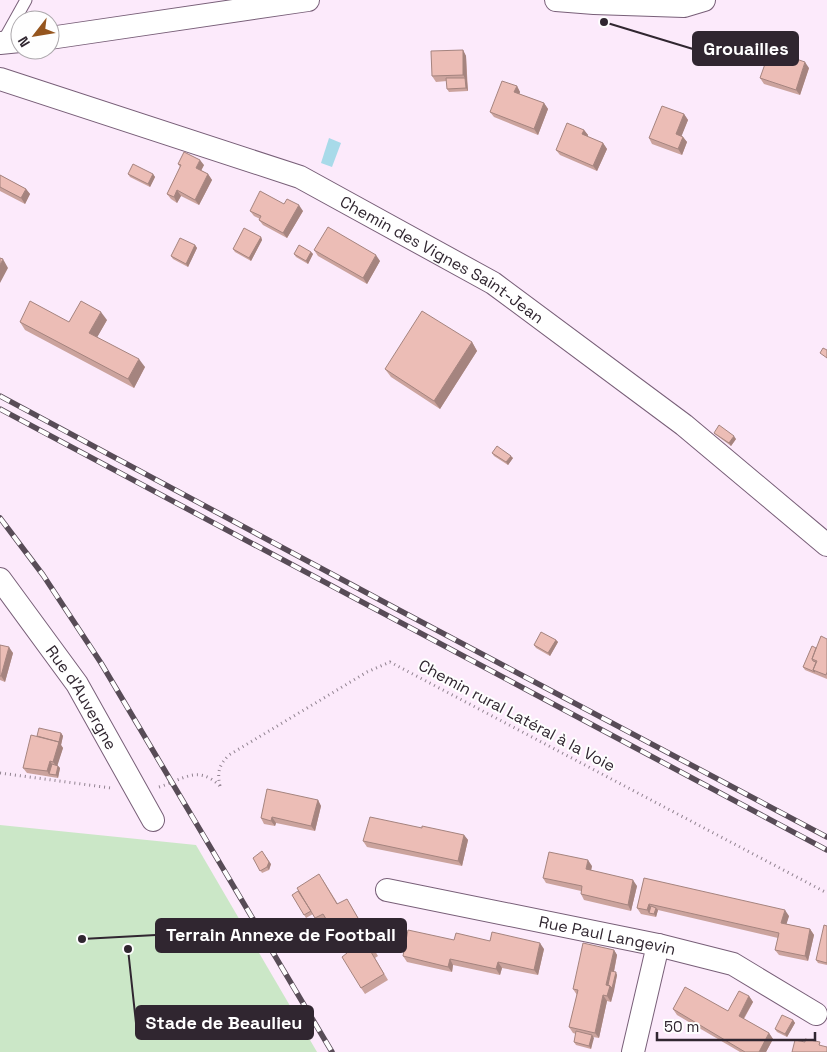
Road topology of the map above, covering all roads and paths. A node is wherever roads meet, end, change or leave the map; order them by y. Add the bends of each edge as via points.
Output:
1 (26, 0) edge
2 (308, 0) edge
3 (556, 0) edge
4 (704, 0) edge
5 (594, 2) edge
6 (60, 37) edge
7 (7, 42) edge
8 (0, 79) edge
9 (827, 545) edge
10 (0, 579) edge
11 (220, 786) dead end
12 (153, 820) dead end
13 (387, 890) dead end
14 (827, 893) edge
15 (658, 944) junction
16 (816, 1014) dead end
17 (633, 1052) edge

1 - 7 lane
2 - 6 street
3 - 5 street
4 - 5 street via 684,6
8 - 9 street, Chemin des Vignes Saint-Jean via 300,177 493,283 684,425
10 - 12 street, Rue d'Auvergne via 77,684
11 - 14 path, Chemin rural Latéral à la Voie via 218,770 229,755 390,662
13 - 15 street, Rue Paul Langevin
15 - 16 street, Rue Paul Langevin via 733,964
15 - 17 street

